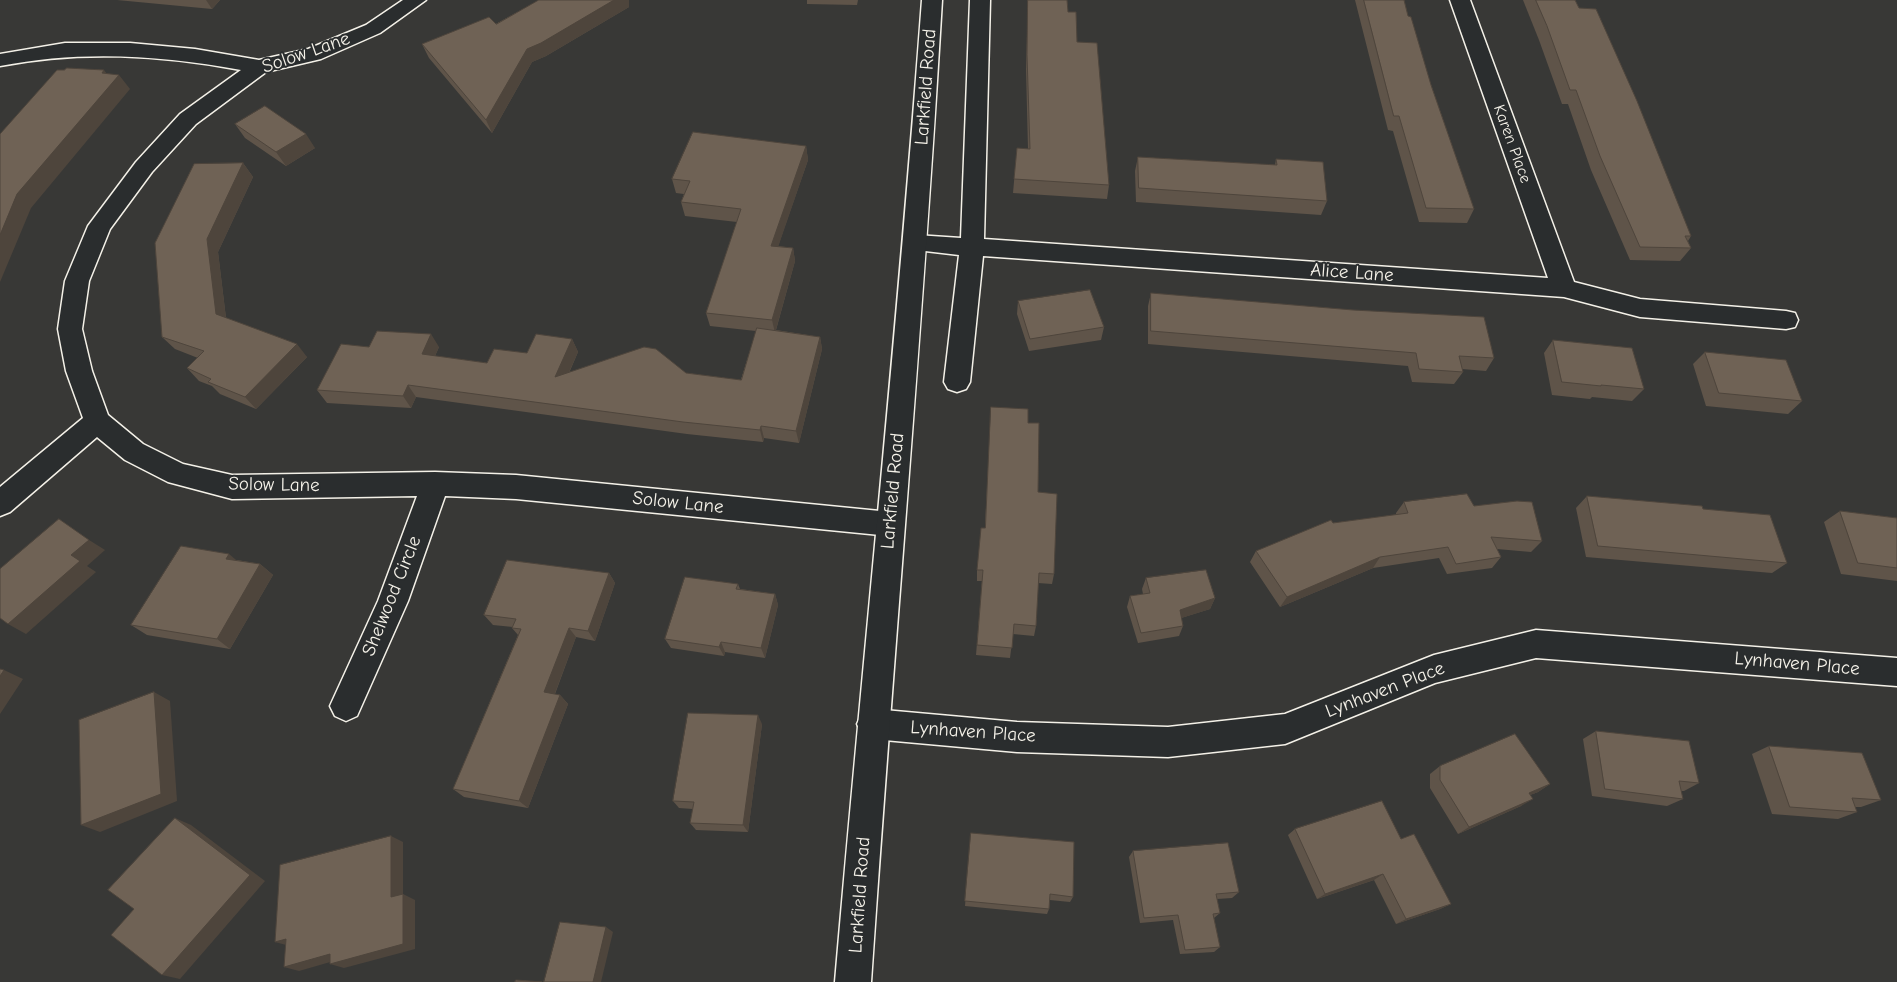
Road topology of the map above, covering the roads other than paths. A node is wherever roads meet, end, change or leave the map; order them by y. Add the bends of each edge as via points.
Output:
1 (416, 0) edge
2 (932, 0) edge
3 (980, 0) edge
4 (1460, 0) edge
5 (0, 60) edge
6 (260, 67) junction
7 (916, 242) junction
8 (972, 247) junction
9 (1564, 288) junction
10 (1786, 320) dead end
11 (957, 382) dead end
12 (97, 422) junction
13 (435, 484) junction
14 (0, 504) edge
15 (890, 524) junction
16 (1897, 672) edge
17 (346, 706) dead end
18 (873, 724) junction
19 (853, 982) edge

1 - 6 street, Solow Lane via 373,29 314,54
2 - 7 street, Larkfield Road
3 - 8 street
4 - 9 street, Karen Place
5 - 6 street via 25,54 82,49 144,50 212,57
6 - 12 street, Solow Lane via 188,119 144,167 100,226 77,281 70,329 79,371
7 - 8 street, Alice Lane
7 - 15 street, Larkfield Road
8 - 9 street, Alice Lane
8 - 11 street
9 - 10 street, Alice Lane via 1640,308
12 - 13 street, Solow Lane via 134,452 178,474 232,487
12 - 14 street
13 - 15 street, Solow Lane via 516,487
13 - 17 street, Shelwood Circle via 393,601
15 - 18 street, Larkfield Road
16 - 18 street, Lynhaven Place via 1536,644 1434,669 1285,729 1168,742 1017,737
18 - 19 street, Larkfield Road

